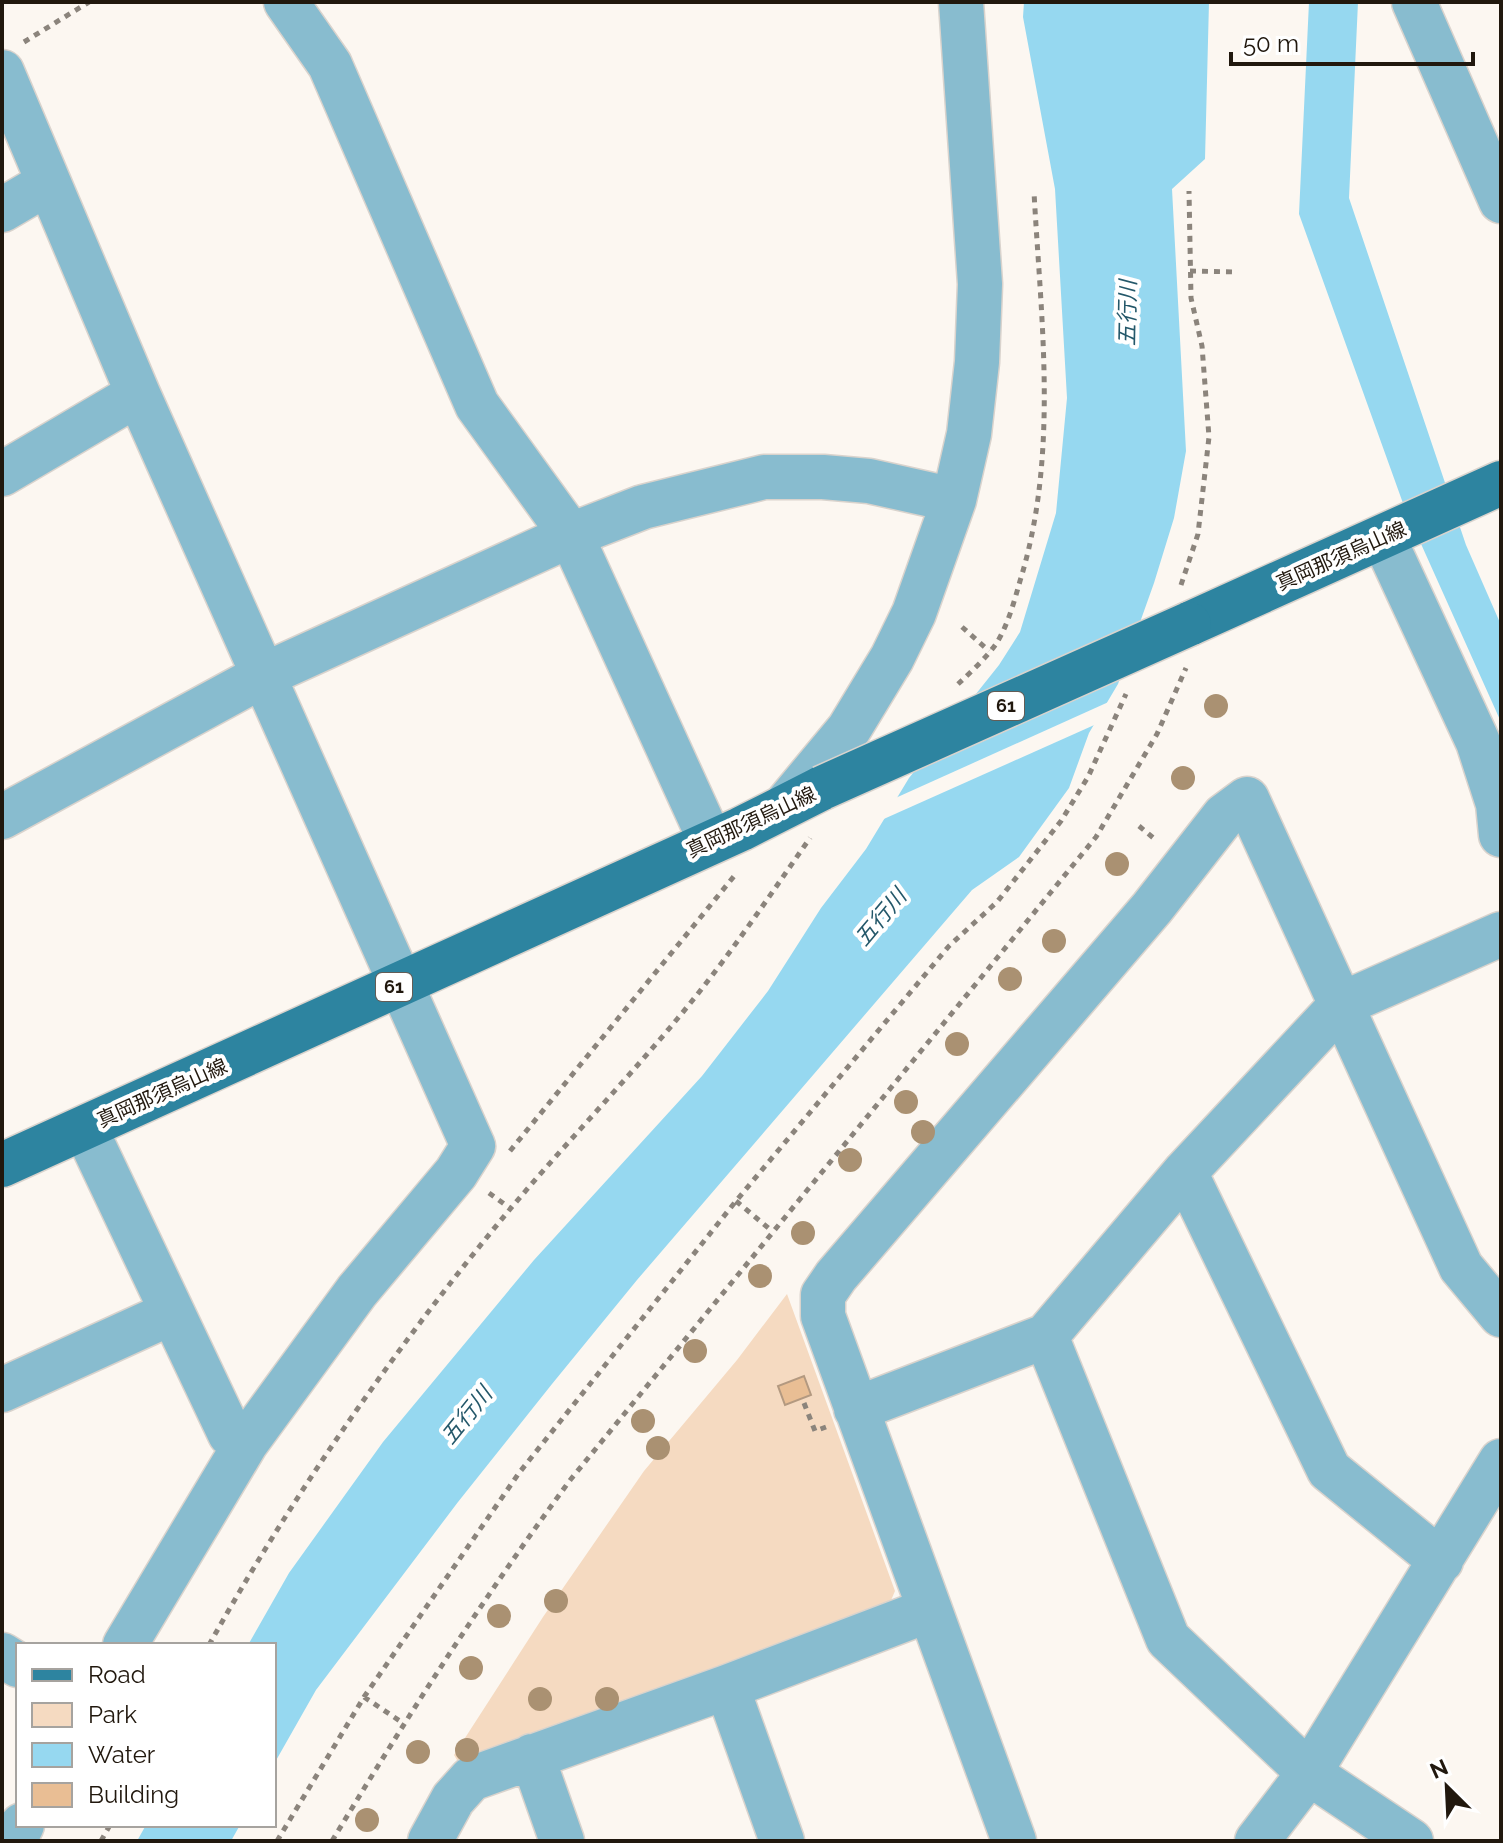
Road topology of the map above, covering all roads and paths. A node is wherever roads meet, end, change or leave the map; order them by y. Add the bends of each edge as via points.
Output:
1 (89, 2) edge
2 (286, 2) edge
3 (961, 2) edge
4 (1414, 2) edge
5 (11, 58) edge
6 (48, 183) junction
7 (1189, 191) dead end
8 (1034, 192) dead end
9 (1501, 201) edge
10 (2, 210) edge
11 (1190, 271) junction
12 (1238, 272) dead end
13 (138, 394) junction
14 (2, 474) edge
15 (1501, 483) edge
16 (954, 500) junction
17 (571, 535) junction
18 (1383, 537) junction
19 (1191, 612) junction
20 (962, 627) dead end
21 (989, 651) junction
22 (264, 675) junction
23 (1133, 681) dead end
24 (948, 692) dead end
25 (808, 808) junction
26 (2, 817) edge
27 (1501, 835) edge
28 (711, 842) junction
29 (1501, 934) edge
30 (401, 984) junction
31 (1342, 1004) junction
32 (85, 1128) junction
33 (2, 1165) edge
34 (1185, 1172) junction
35 (480, 1186) dead end
36 (736, 1201) junction
37 (511, 1209) junction
38 (772, 1231) junction
39 (171, 1313) junction
40 (1501, 1315) edge
41 (1046, 1336) junction
42 (2, 1390) edge
43 (804, 1403) dead end
44 (845, 1416) junction
45 (246, 1443) junction
46 (1501, 1461) edge
47 (1441, 1561) junction
48 (929, 1610) junction
49 (126, 1643) edge
50 (210, 1643) edge
51 (727, 1687) junction
52 (364, 1697) junction
53 (403, 1723) junction
54 (532, 1756) junction
55 (1309, 1773) junction
56 (277, 1841) edge
57 (332, 1841) edge
58 (430, 1841) edge
59 (562, 1841) edge
60 (782, 1841) edge
61 (1014, 1841) edge
62 (1257, 1841) edge
63 (1411, 1841) edge

1 - 5 path
2 - 17 street via 330,65 477,405
3 - 16 street via 980,284 969,434
4 - 9 street
5 - 6 street
6 - 10 street
6 - 13 street
7 - 11 path
8 - 21 path via 1044,460 1028,557 1010,616
11 - 12 path
11 - 19 path via 1209,437
13 - 14 street
13 - 22 street
15 - 18 main road, 真岡那須烏山線 / 61
16 - 17 street via 869,481 764,477 643,507
16 - 25 street via 914,613
17 - 22 street
17 - 28 street
18 - 19 main road, 真岡那須烏山線 / 61
18 - 27 street via 1478,742 1498,804
19 - 25 main road, 真岡那須烏山線 / 61, bridge
19 - 38 path via 1157,734 1096,837
20 - 21 path
21 - 24 path
22 - 26 street
22 - 30 street
23 - 36 path via 1061,821 997,902 949,946
25 - 28 main road, 真岡那須烏山線 / 61
25 - 37 path via 754,918 680,1016
28 - 30 main road, 真岡那須烏山線 / 61
29 - 31 street
30 - 32 main road, 真岡那須烏山線 / 61
30 - 45 street via 473,1146 357,1291
31 - 34 street
31 - 40 street via 1461,1267
31 - 44 street via 1247,799 1224,816 823,1295
32 - 33 main road, 真岡那須烏山線 / 61
32 - 39 street
34 - 41 street
34 - 47 street via 1329,1470
35 - 37 path
36 - 38 path
36 - 52 path via 519,1473
37 - 50 path via 421,1322 318,1468
38 - 53 path via 562,1490
39 - 42 street
39 - 45 street via 230,1434
41 - 44 street
41 - 55 street via 1168,1639
43 - 44 path via 815,1431
44 - 48 street
45 - 49 street
46 - 47 street
47 - 55 street
48 - 51 street
48 - 61 street
51 - 54 street
51 - 60 street
52 - 53 path
52 - 56 path
53 - 57 path
54 - 58 street via 471,1779
54 - 59 street
55 - 62 street
55 - 63 street

